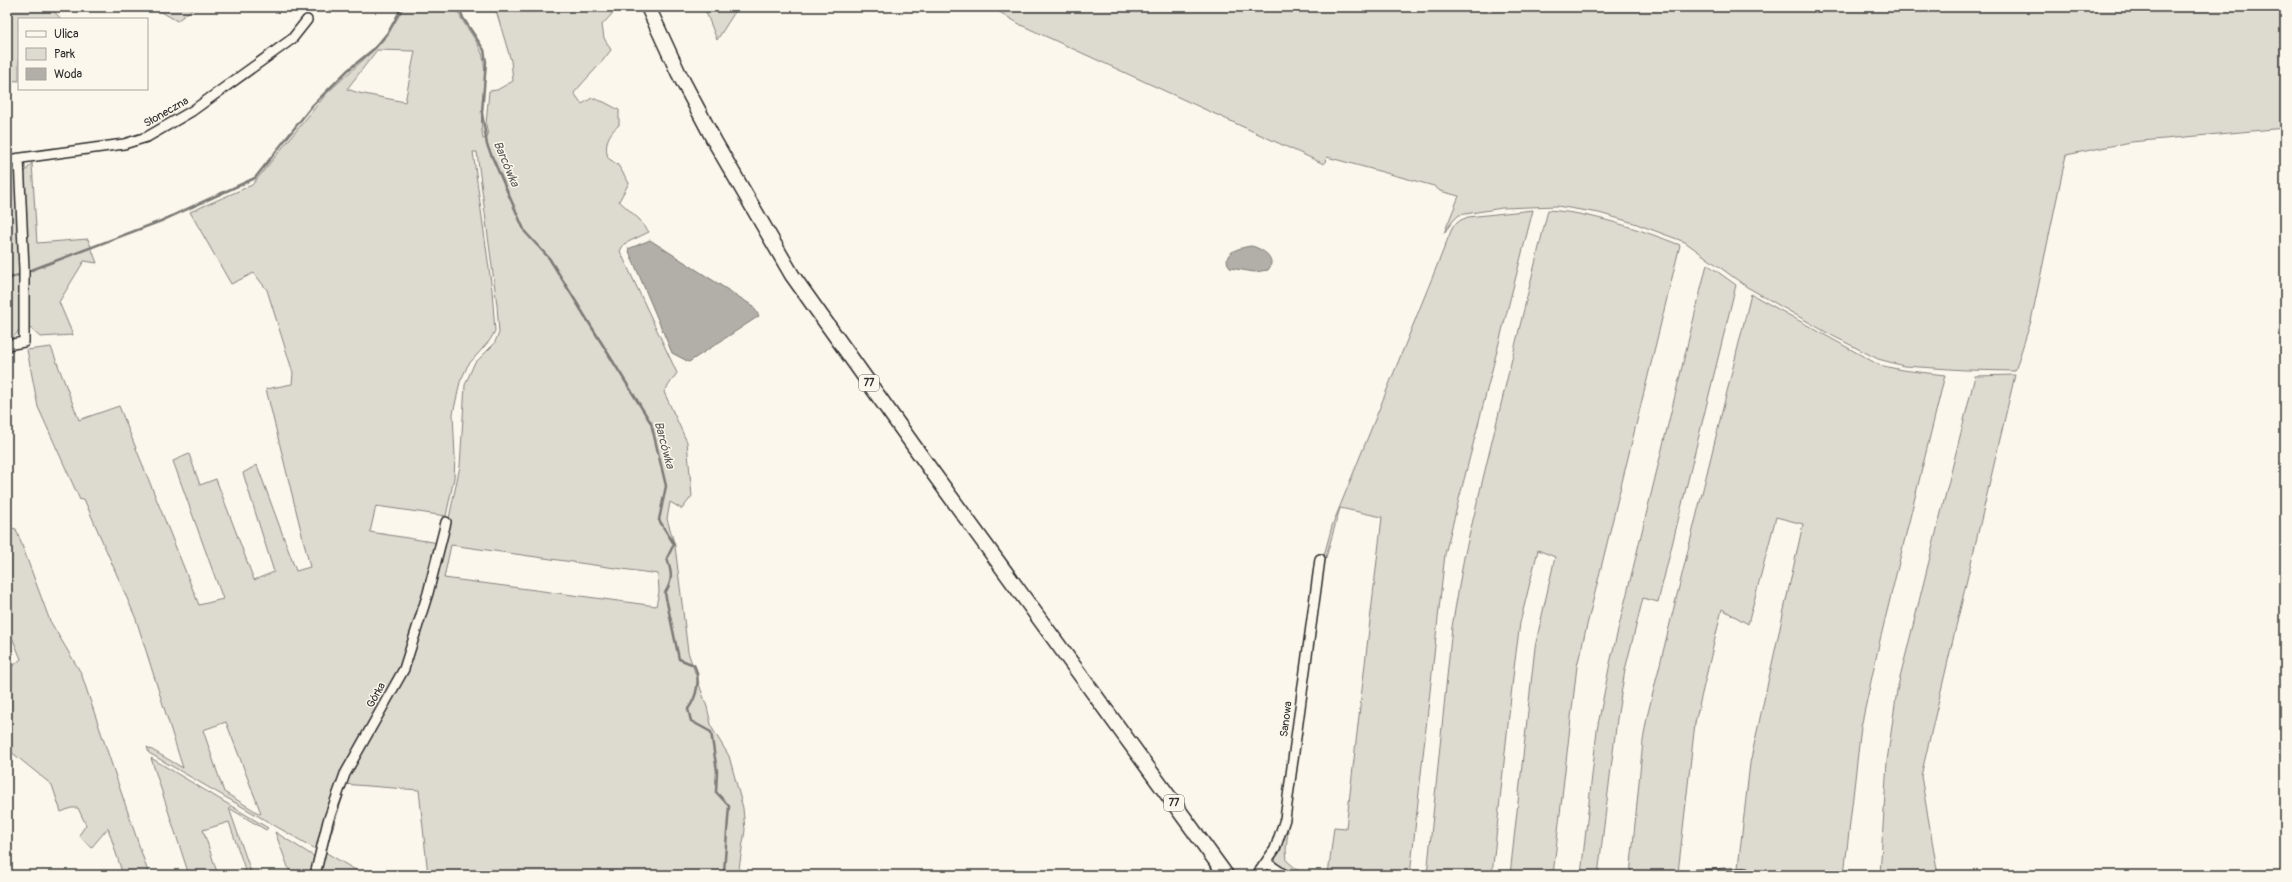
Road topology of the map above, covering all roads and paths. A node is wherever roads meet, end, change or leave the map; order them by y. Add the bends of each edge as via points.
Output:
1 (648, 7) edge
2 (308, 20) dead end
3 (19, 159) junction
4 (7, 160) edge
5 (7, 344) edge
6 (446, 522) dead end
7 (1320, 559) dead end
8 (1267, 863) junction
9 (1224, 873) edge
10 (1745, 873) dead end
11 (315, 875) edge
12 (1257, 875) edge
13 (1285, 875) edge
14 (1692, 875) edge

1 - 9 main road, 77 via 678,72 715,142 792,276
2 - 3 street, Słoneczna via 292,39 211,98 147,137 124,144
3 - 4 street, Słoneczna
3 - 5 street via 24,342
6 - 11 street, Górka via 428,594 404,669 345,774 328,821
7 - 8 street, Sanowa via 1285,819
8 - 12 street, Sanowa
8 - 13 street
10 - 14 street

